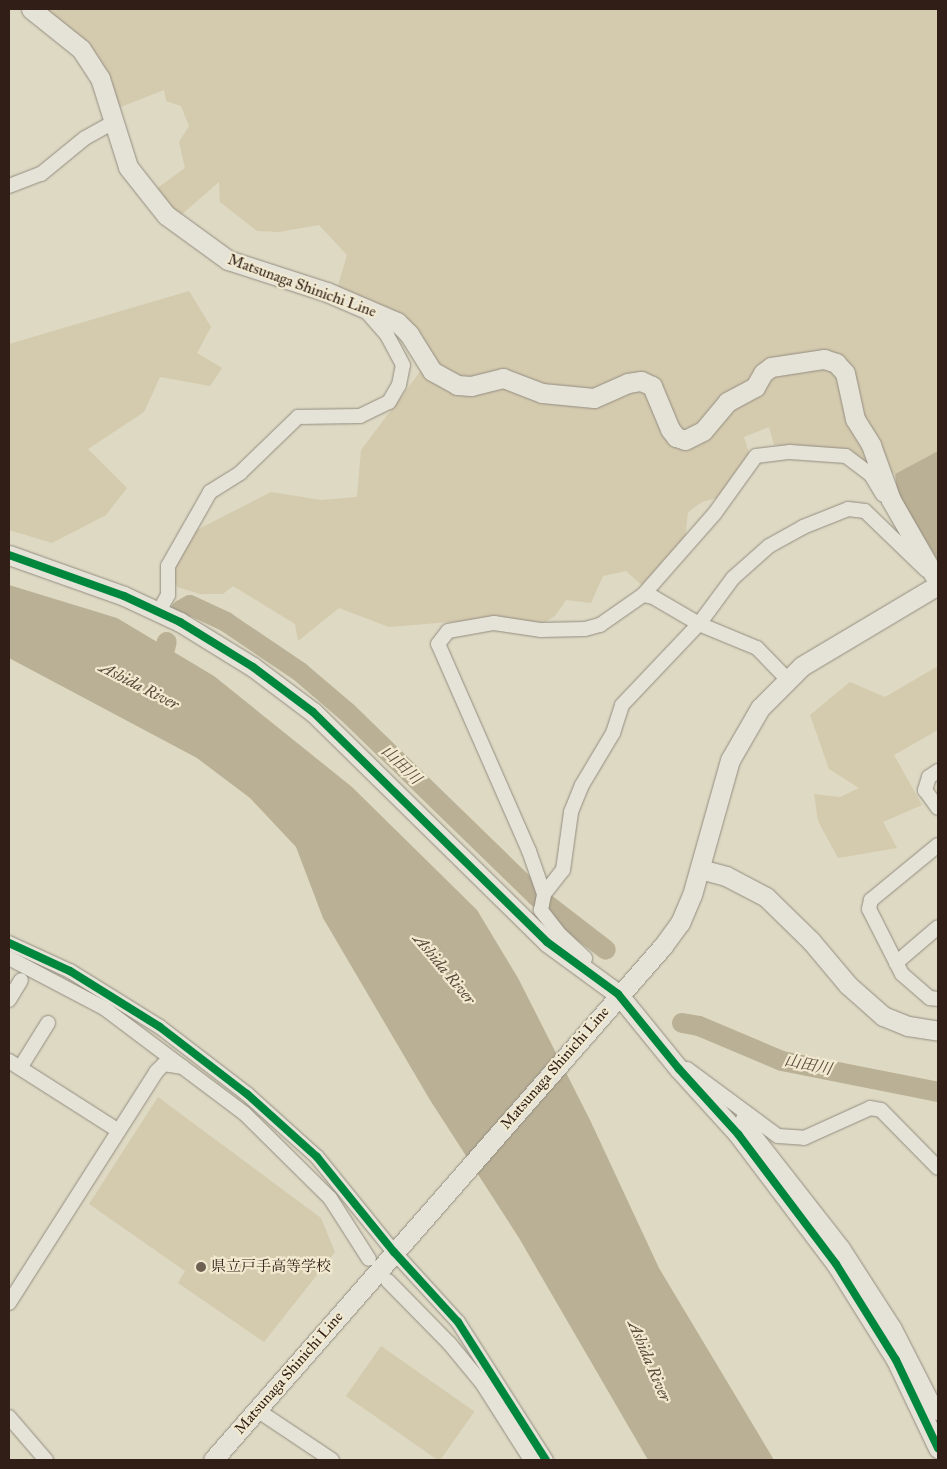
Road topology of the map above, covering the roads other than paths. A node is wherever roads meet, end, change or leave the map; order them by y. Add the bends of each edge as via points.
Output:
1 (31, 9) edge
2 (114, 122) junction
3 (9, 186) edge
4 (364, 308) junction
5 (891, 500) junction
6 (9, 555) edge
7 (938, 583) edge
8 (643, 595) junction
9 (158, 613) junction
10 (699, 624) junction
11 (787, 679) junction
12 (938, 771) edge
13 (938, 808) edge
14 (938, 845) edge
15 (700, 868) junction
16 (544, 894) junction
17 (938, 927) edge
18 (9, 943) edge
19 (9, 958) edge
20 (896, 963) junction
21 (582, 968) junction
22 (21, 980) dead end
23 (618, 994) junction
24 (938, 999) edge
25 (9, 1000) edge
26 (48, 1024) dead end
27 (938, 1031) edge
28 (14, 1065) edge
29 (187, 1068) junction
30 (679, 1069) junction
31 (247, 1094) junction
32 (745, 1112) junction
33 (119, 1131) junction
34 (938, 1168) edge
35 (398, 1248) junction
36 (369, 1259) dead end
37 (388, 1281) dead end
38 (9, 1303) edge
39 (256, 1410) junction
40 (938, 1413) edge
41 (9, 1417) edge
42 (533, 1438) junction
43 (938, 1448) edge
44 (46, 1460) edge
45 (213, 1460) edge
46 (332, 1460) edge
47 (531, 1460) edge
48 (535, 1460) edge
49 (546, 1460) edge

1 - 2 main road, Matsunaga Shinichi Line via 81,49 100,78
2 - 3 street via 85,138 41,174
2 - 4 main road, Matsunaga Shinichi Line via 128,167 166,215 195,239 228,260 327,292
4 - 5 main road, Matsunaga Shinichi Line via 397,322 409,334 432,371 457,385 471,386 503,378 542,393 594,398 628,383 641,381 652,386 676,438 685,440 703,431 727,402 755,387 771,367 824,359 836,363 845,372 855,419 871,445
4 - 9 street via 387,335 403,365 399,385 389,402 360,416 298,416 240,473 210,492 168,566 168,595
5 - 7 main road, Matsunaga Shinichi Line
5 - 8 street via 882,494 871,474 846,456 790,452 756,456 716,513
6 - 9 main road via 124,596
7 - 10 street via 876,519 865,511 848,509 769,546 733,578
7 - 11 main road, Matsunaga Shinichi Line via 802,666
8 - 10 street via 653,597
8 - 16 street via 600,625 585,629 541,630 494,622 448,631 438,644 529,851
9 - 21 main road via 180,622 253,667 313,712 547,942
10 - 11 street via 757,648
10 - 16 street via 622,705 613,733 582,784 571,812 563,870
11 - 15 main road, Matsunaga Shinichi Line via 760,708 730,760
12 - 13 street via 929,777 926,790
14 - 20 street via 871,900 869,909
15 - 23 main road, Matsunaga Shinichi Line via 680,923 646,968
15 - 27 main road via 726,876 766,897 883,1016 908,1026
16 - 21 street via 541,910 561,936 585,958
17 - 20 street
18 - 31 street via 70,971 160,1027
19 - 29 street via 104,1008
20 - 24 street via 902,974 930,998
21 - 23 main road
22 - 25 street
23 - 30 main road
23 - 35 main road, Matsunaga Shinichi Line
26 - 28 street
28 - 33 street
29 - 31 street via 242,1097
29 - 33 street via 164,1064
29 - 36 street via 244,1114 317,1184 330,1198
30 - 32 street via 686,1068
30 - 43 main road via 744,1142 836,1264 896,1360
31 - 35 street via 317,1157
32 - 34 street via 778,1136 804,1138 870,1108 881,1110
32 - 40 street via 744,1120 843,1248 894,1326
33 - 38 street
35 - 39 main road, Matsunaga Shinichi Line
35 - 42 street via 458,1322
37 - 47 street via 449,1343 482,1383
39 - 45 main road, Matsunaga Shinichi Line
39 - 46 street
41 - 44 street
42 - 48 street via 530,1442
42 - 49 street

